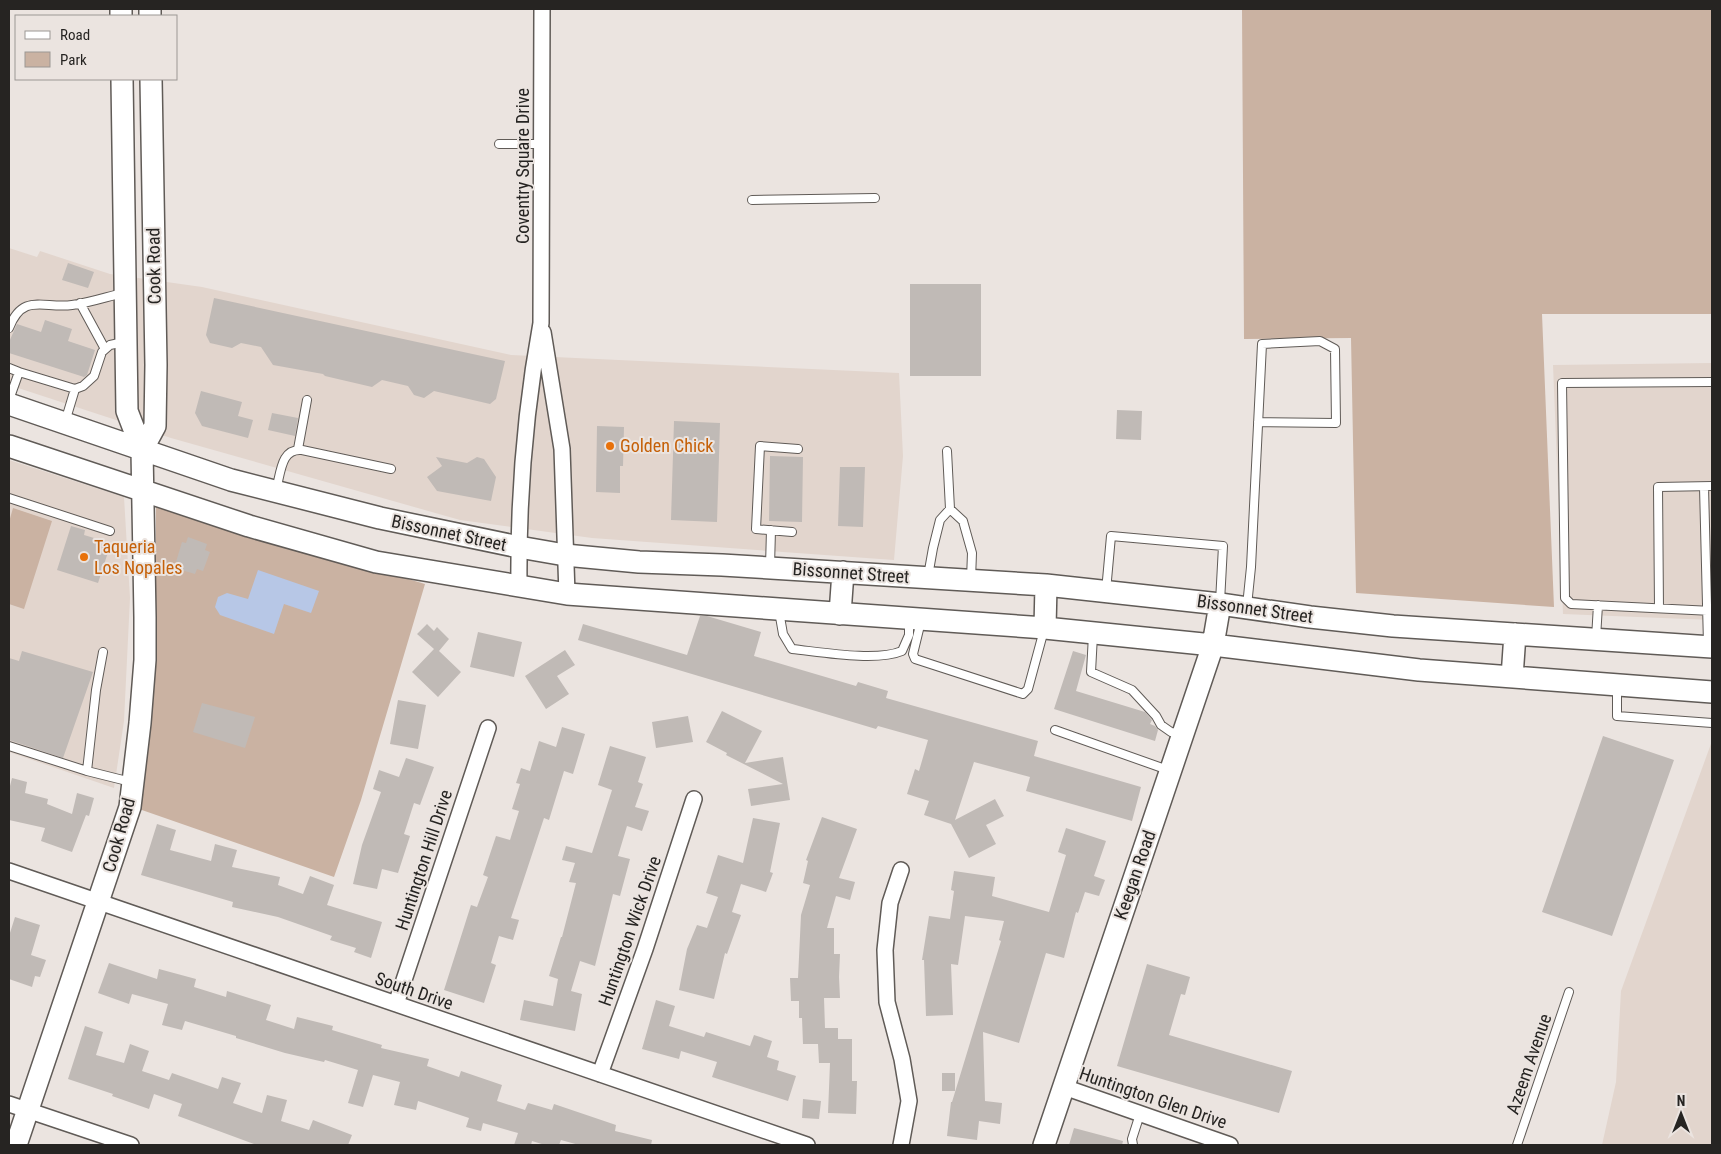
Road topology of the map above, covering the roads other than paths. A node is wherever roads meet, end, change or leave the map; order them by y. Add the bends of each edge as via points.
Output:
1 (542, 9) edge
2 (122, 80) edge
3 (151, 80) edge
4 (499, 144) dead end
5 (542, 144) junction
6 (875, 198) dead end
7 (752, 200) dead end
8 (125, 293) junction
9 (80, 303) junction
10 (541, 323) junction
11 (9, 328) edge
12 (126, 341) junction
13 (105, 349) junction
14 (9, 368) edge
15 (19, 372) junction
16 (1712, 382) edge
17 (75, 389) junction
18 (307, 400) dead end
19 (9, 402) edge
20 (1258, 422) junction
21 (64, 423) junction
22 (9, 446) edge
23 (798, 449) dead end
24 (142, 450) junction
25 (298, 450) junction
26 (947, 450) dead end
27 (391, 468) dead end
28 (1708, 486) edge
29 (143, 492) junction
30 (275, 492) junction
31 (9, 498) edge
32 (950, 509) junction
33 (771, 530) junction
34 (110, 531) dead end
35 (792, 532) dead end
36 (519, 547) junction
37 (564, 555) junction
38 (770, 568) junction
39 (842, 572) junction
40 (927, 578) junction
41 (971, 580) junction
42 (1046, 585) junction
43 (519, 587) junction
44 (1106, 592) junction
45 (567, 594) junction
46 (1220, 604) junction
47 (1598, 606) junction
48 (1247, 608) junction
49 (1660, 608) junction
50 (778, 609) junction
51 (1710, 611) edge
52 (840, 614) junction
53 (915, 619) junction
54 (1045, 628) junction
55 (1094, 633) junction
56 (1515, 634) junction
57 (1596, 640) junction
58 (1213, 645) junction
59 (1710, 647) edge
60 (103, 652) dead end
61 (1512, 677) junction
62 (1617, 685) junction
63 (1712, 692) edge
64 (1712, 723) edge
65 (488, 728) dead end
66 (1055, 730) dead end
67 (1183, 734) junction
68 (9, 746) edge
69 (87, 771) junction
70 (1170, 771) junction
71 (133, 782) junction
72 (694, 799) dead end
73 (901, 870) dead end
74 (9, 871) edge
75 (98, 902) junction
76 (1569, 992) dead end
77 (396, 1004) junction
78 (600, 1074) junction
79 (1064, 1087) junction
80 (9, 1104) edge
81 (29, 1111) junction
82 (1140, 1114) junction
83 (1132, 1142) edge
84 (16, 1145) edge
85 (131, 1145) edge
86 (807, 1145) edge
87 (901, 1145) edge
88 (1044, 1145) edge
89 (1125, 1145) edge
90 (1230, 1145) edge
91 (1517, 1145) edge

1 - 5 street, Coventry Square Drive
2 - 8 main road, Cook Road
3 - 24 main road, Cook Road via 155,426
4 - 5 lane
5 - 10 street, Coventry Square Drive
6 - 7 lane
8 - 9 lane
8 - 12 main road, Cook Road
9 - 11 lane via 41,304 20,309
9 - 13 lane
10 - 36 street, Coventry Square Drive via 524,439
10 - 37 street, Coventry Square Drive via 562,449
12 - 13 lane
12 - 24 main road, Cook Road via 127,411
13 - 17 lane via 94,376
14 - 15 lane
15 - 17 lane
15 - 19 lane
16 - 47 lane via 1562,383 1565,598 1571,604
17 - 21 lane
18 - 25 lane
19 - 21 main road, Bissonnet Street
20 - 20 lane via 1336,423 1335,349 1320,341 1262,344
20 - 48 lane
21 - 24 main road, Bissonnet Street
22 - 29 main road
23 - 33 lane via 760,446 756,529
24 - 29 main road, Cook Road
24 - 30 main road, Bissonnet Street
25 - 27 lane
25 - 30 lane via 286,455
26 - 32 lane
28 - 49 lane via 1658,487
28 - 51 lane
29 - 43 main road via 376,562
29 - 71 main road, Cook Road via 145,660
30 - 36 main road, Bissonnet Street
31 - 34 lane
32 - 40 lane via 940,520
32 - 41 lane via 963,521 972,553
33 - 35 lane
33 - 38 lane
36 - 37 main road, Bissonnet Street
36 - 43 street, Coventry Square Drive
37 - 38 main road, Bissonnet Street
37 - 45 street, Coventry Square Drive
38 - 39 main road, Bissonnet Street
39 - 40 main road, Bissonnet Street
39 - 52 main road
40 - 41 main road, Bissonnet Street
41 - 42 main road, Bissonnet Street
42 - 44 main road, Bissonnet Street
42 - 54 main road
43 - 45 main road
44 - 46 main road, Bissonnet Street
44 - 46 lane via 1111,536 1223,546
45 - 50 main road
46 - 48 main road, Bissonnet Street
46 - 58 main road, Keegan Road
47 - 49 lane
47 - 57 lane
48 - 56 main road, Bissonnet Street via 1393,626
49 - 51 lane
50 - 52 main road
50 - 53 lane via 783,634 792,649 865,655 893,655 902,651
51 - 59 lane
52 - 53 main road
53 - 54 main road
53 - 54 lane via 915,659 1023,694 1028,689
54 - 55 main road
55 - 58 main road
55 - 67 lane via 1090,672 1132,690 1161,725 1171,732
56 - 57 main road, Bissonnet Street
56 - 61 main road
57 - 59 main road, Bissonnet Street
58 - 61 main road via 1419,670
58 - 67 main road, Keegan Road
60 - 69 lane
61 - 62 main road
62 - 63 main road
62 - 64 lane via 1617,716
65 - 77 street, Huntington Hill Drive
66 - 70 lane
67 - 70 main road, Keegan Road
68 - 69 lane
69 - 71 lane
70 - 79 main road, Keegan Road
71 - 75 main road, Cook Road via 130,807
72 - 78 street, Huntington Wick Drive
73 - 87 street via 890,903 885,950 887,1002 909,1101
74 - 75 street, South Drive
75 - 77 street, South Drive
75 - 81 main road, Cook Road
76 - 91 lane, Azeem Avenue
77 - 78 street, South Drive
78 - 86 street, South Drive
79 - 82 street, Huntington Glen Drive
79 - 88 main road, Keegan Road
80 - 81 street
81 - 84 main road, Cook Road
81 - 85 street
82 - 83 lane
82 - 90 street, Huntington Glen Drive
83 - 89 lane

